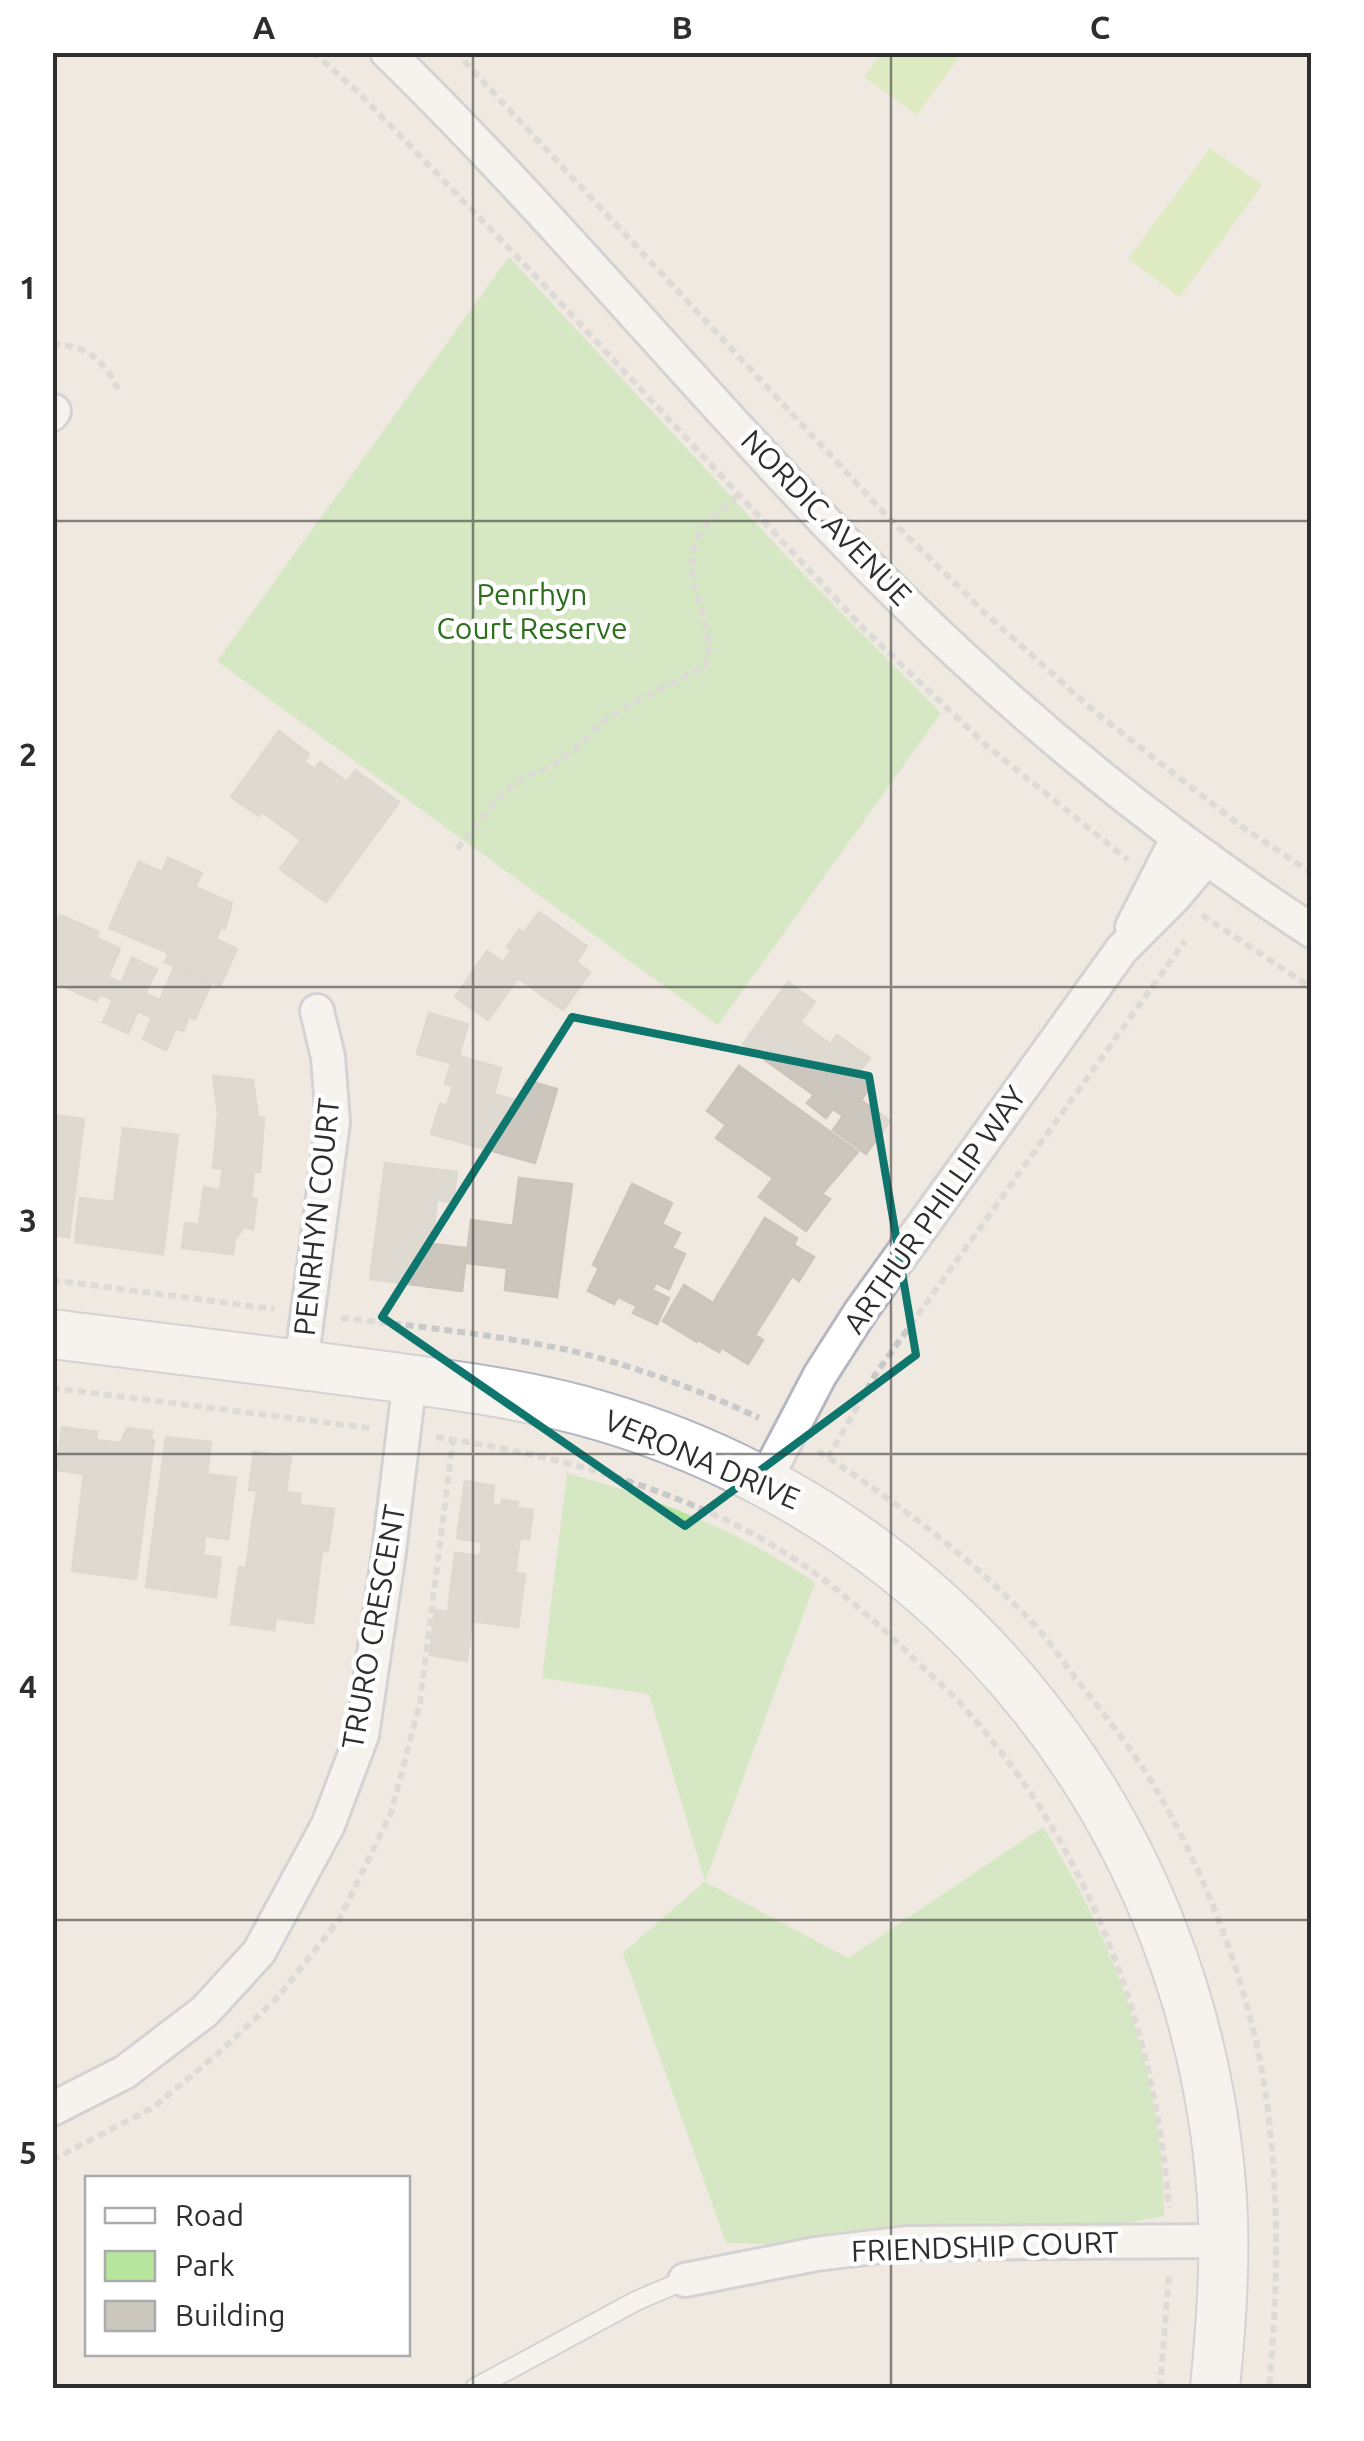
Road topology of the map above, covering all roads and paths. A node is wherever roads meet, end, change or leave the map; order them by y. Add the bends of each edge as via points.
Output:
1 (313, 52) edge
2 (388, 52) edge
3 (464, 61) dead end
4 (52, 344) edge
5 (118, 389) dead end
6 (738, 494) junction
7 (1178, 837) junction
8 (456, 848) dead end
9 (1207, 858) junction
10 (1312, 873) edge
11 (1164, 888) junction
12 (1202, 915) junction
13 (1312, 932) edge
14 (1312, 988) edge
15 (317, 1010) dead end
16 (52, 1280) edge
17 (307, 1314) junction
18 (52, 1334) edge
19 (301, 1364) junction
20 (410, 1380) junction
21 (52, 1388) edge
22 (404, 1432) junction
23 (789, 1432) junction
24 (828, 1458) junction
25 (764, 1482) junction
26 (52, 2109) edge
27 (1172, 2242) junction
28 (1224, 2242) junction
29 (685, 2280) joint
30 (475, 2388) edge
31 (1160, 2388) edge
32 (1215, 2388) edge
33 (1269, 2388) edge

1 - 6 path
2 - 7 street, NORDIC AVENUE via 906,602 1028,716
3 - 10 path via 984,612 1094,711
4 - 5 path via 85,349
6 - 8 path via 696,540 694,570 708,636 705,666 629,706 551,766 523,778
6 - 11 path via 987,746
7 - 9 street, NORDIC AVENUE
7 - 11 street, ARTHUR PHILLIP WAY
9 - 11 street, ARTHUR PHILLIP WAY
9 - 13 street, NORDIC AVENUE
11 - 12 path
11 - 23 street, ARTHUR PHILLIP WAY via 861,1311
12 - 14 path
12 - 24 path via 875,1375
15 - 17 street, PENRHYN COURT via 332,1122
16 - 17 path
17 - 19 street, PENRHYN COURT
17 - 23 path via 568,1350 677,1385
18 - 19 street, VERONA DRIVE
19 - 20 street, VERONA DRIVE
20 - 22 street, TRURO CRESCENT
20 - 25 street, VERONA DRIVE via 602,1416
21 - 22 path
22 - 26 street, TRURO CRESCENT via 362,1735 298,1886 259,1952 205,2011 125,2072
22 - 27 path via 530,1454 642,1486 741,1528 833,1586 967,1711 1065,1849 1110,1946 1158,2108
23 - 24 path
23 - 25 street, ARTHUR PHILLIP WAY
24 - 33 path via 911,1513 1032,1622 1160,1796 1204,1886 1260,2062 1273,2154
25 - 28 street, VERONA DRIVE via 812,1508 918,1586 1004,1670 1080,1766 1128,1850 1180,1976 1208,2089
27 - 28 street, FRIENDSHIP COURT
27 - 29 street, FRIENDSHIP COURT via 907,2243
27 - 31 path
28 - 32 street, VERONA DRIVE
29 - 30 lane, FRIENDSHIP COURT

